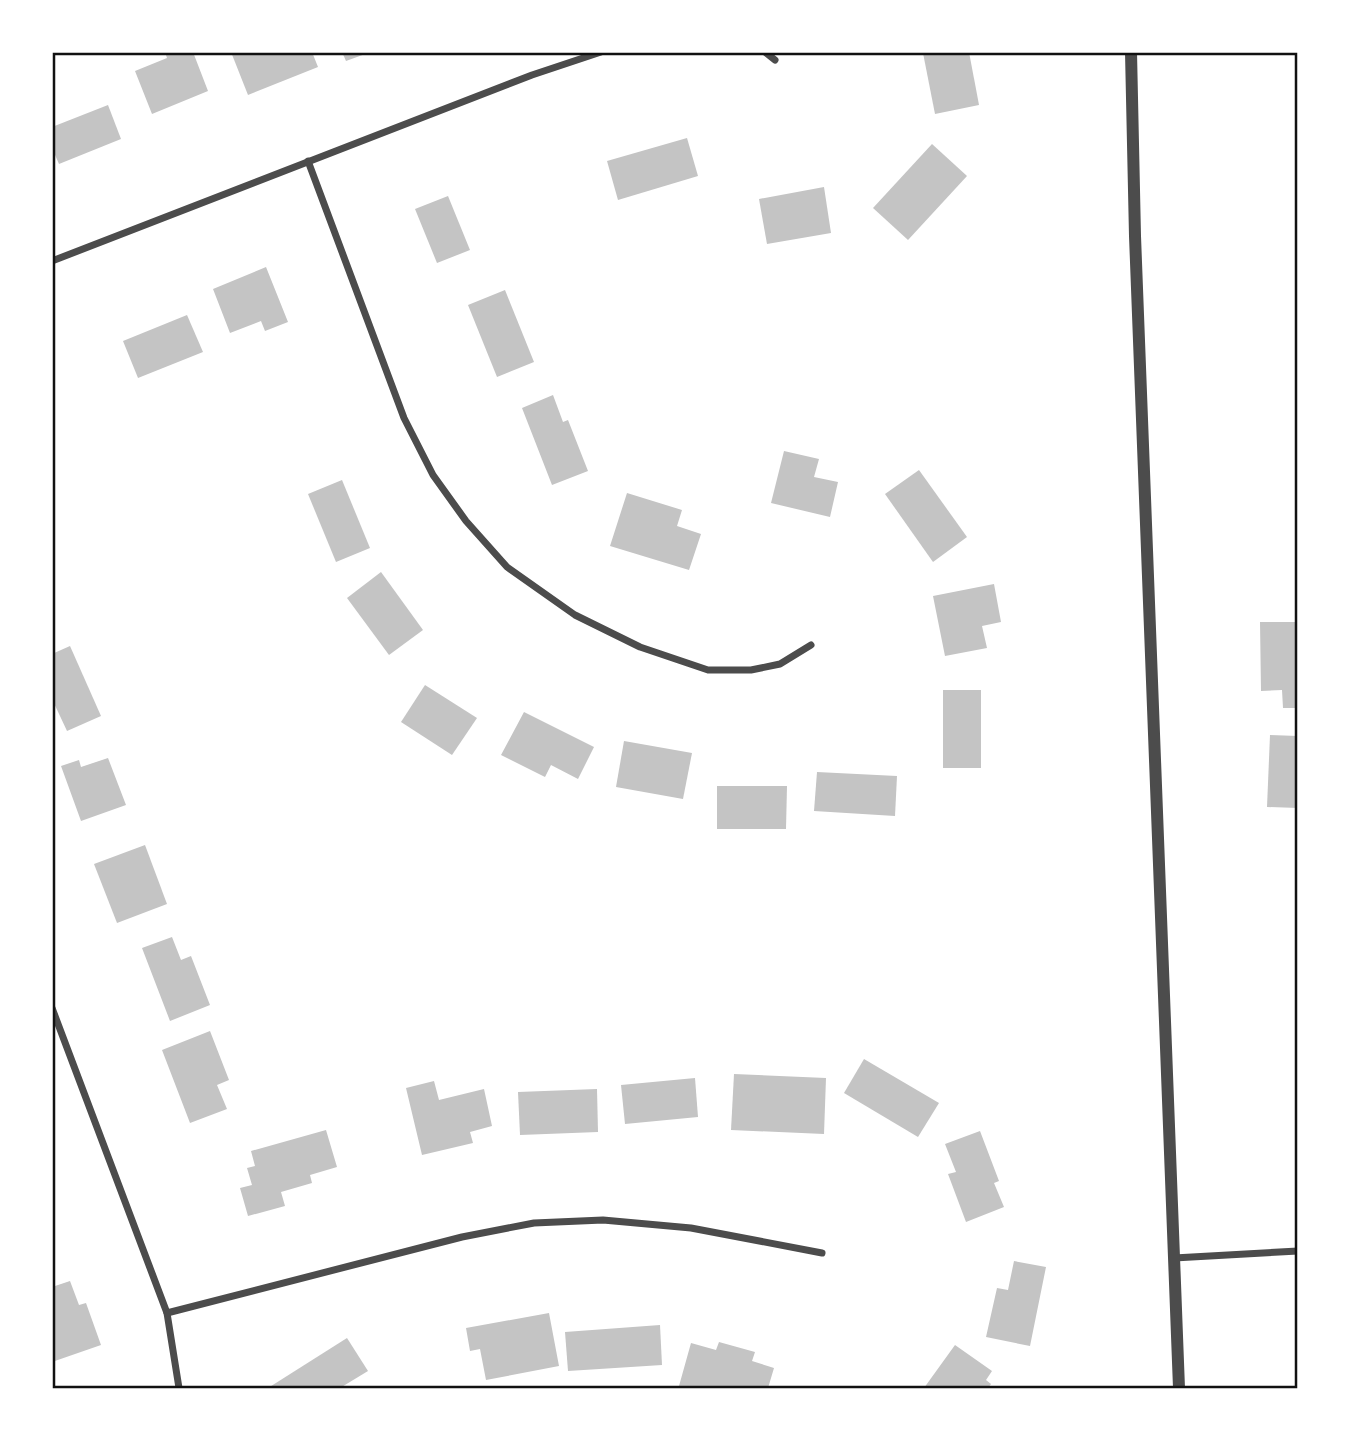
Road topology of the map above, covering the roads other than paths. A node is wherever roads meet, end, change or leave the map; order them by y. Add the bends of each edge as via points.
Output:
1 (601, 52) edge
2 (765, 52) edge
3 (1131, 52) edge
4 (775, 60) dead end
5 (308, 162) junction
6 (52, 261) edge
7 (811, 645) dead end
8 (52, 1008) edge
9 (1297, 1251) edge
10 (822, 1253) dead end
11 (1174, 1258) junction
12 (167, 1312) junction
13 (179, 1388) edge
14 (1178, 1388) edge

1 - 5 street
2 - 4 street
3 - 11 street
5 - 6 street
5 - 7 street via 404,418 433,475 466,522 507,567 575,615 640,647 708,670 751,670 780,664
8 - 12 street
9 - 11 street
10 - 12 street via 691,1228 603,1220 534,1223
11 - 14 street
12 - 13 street

